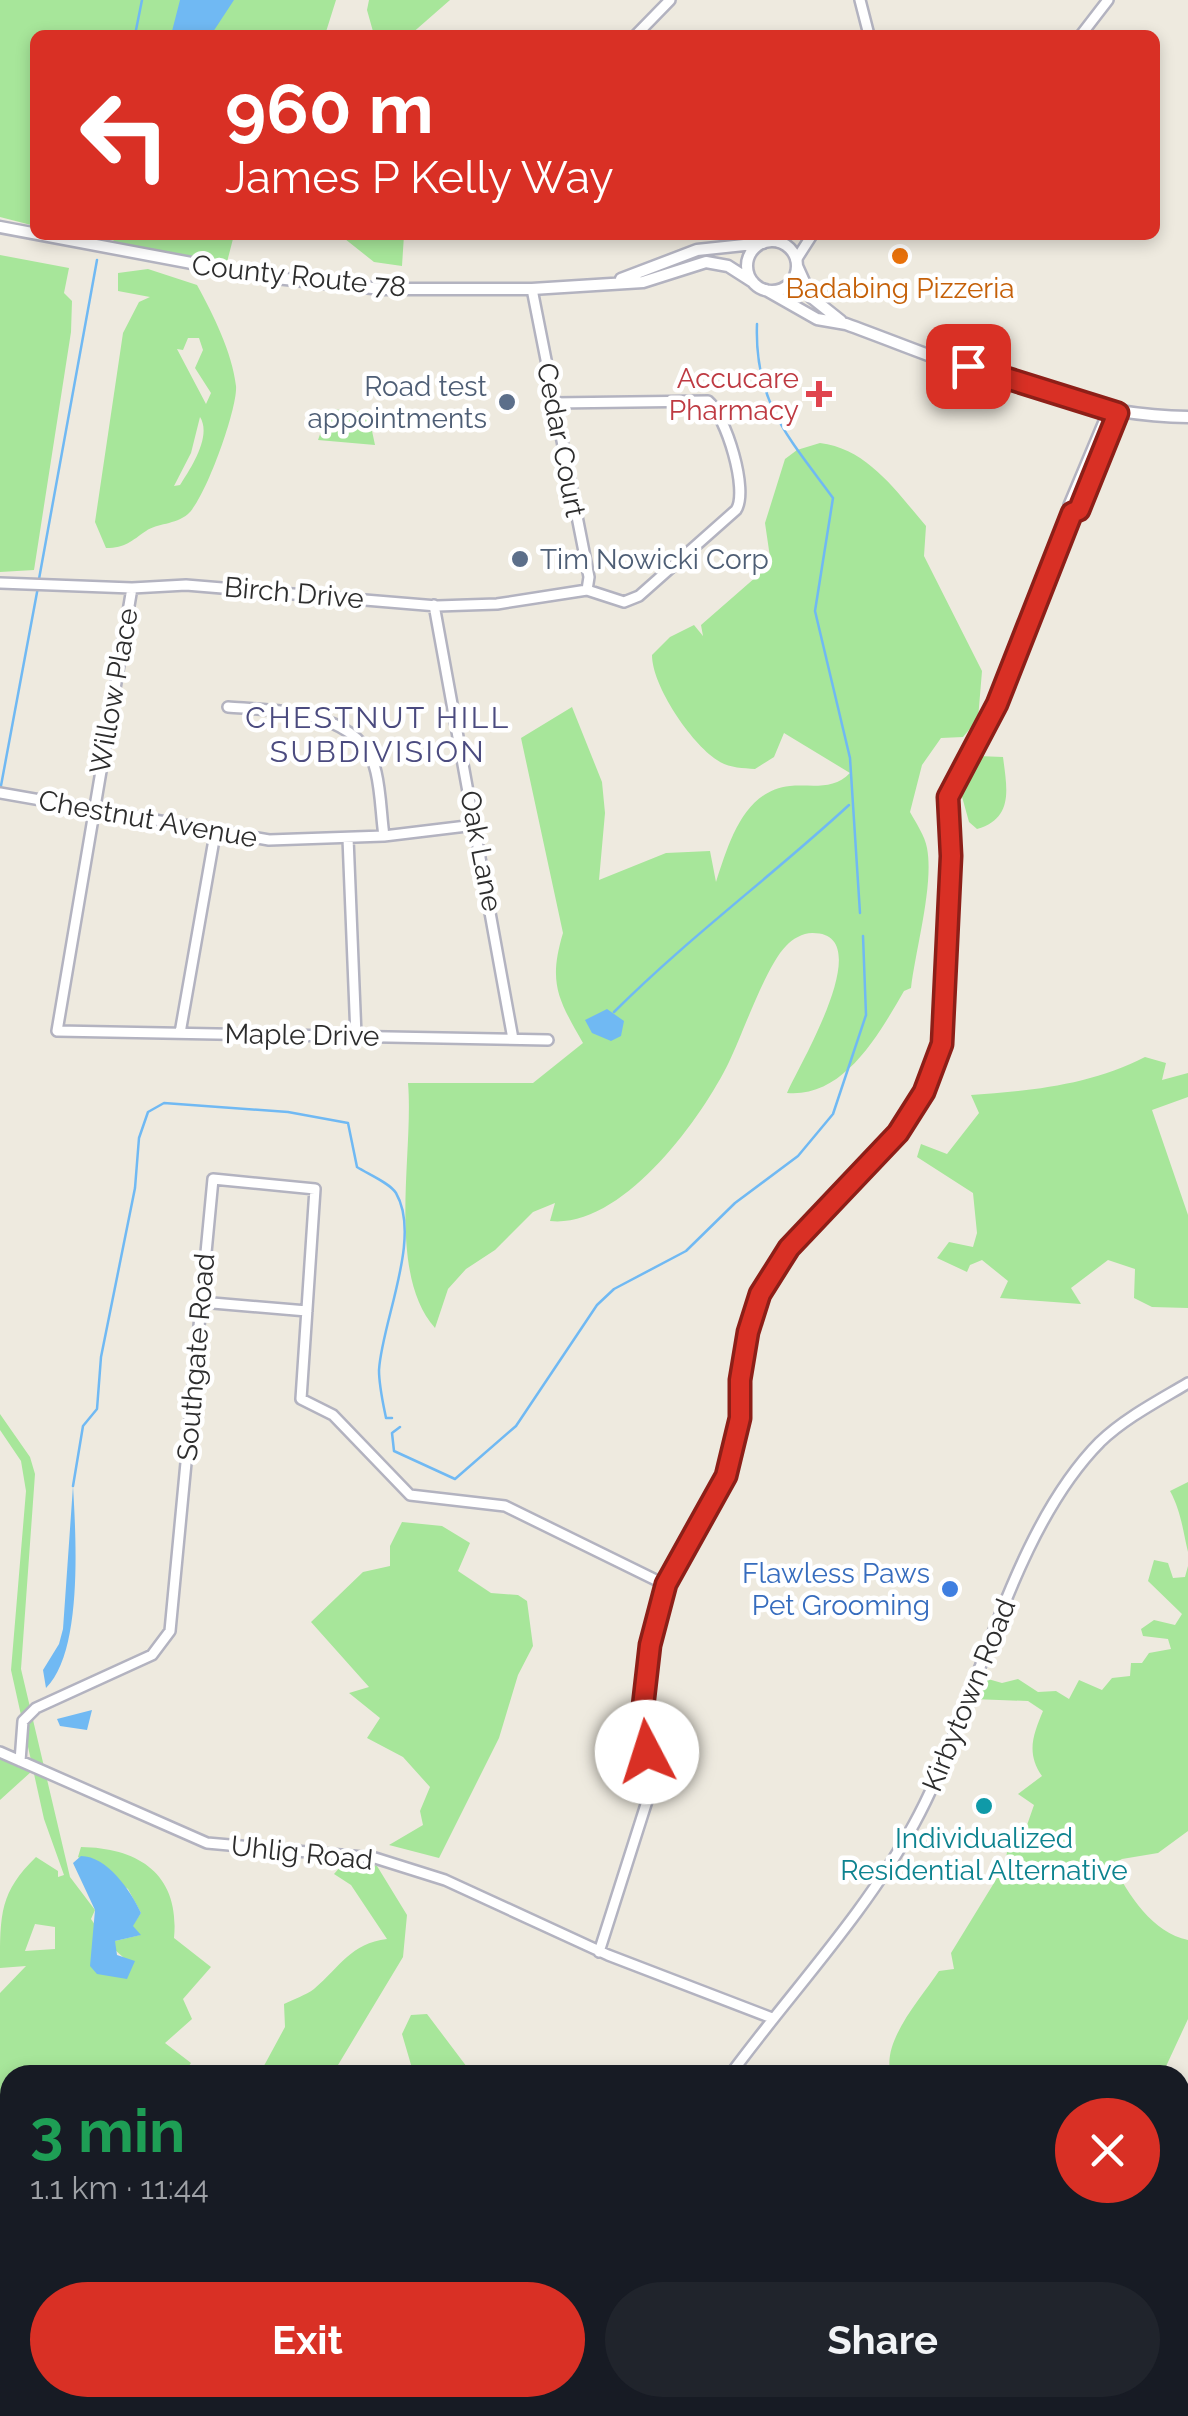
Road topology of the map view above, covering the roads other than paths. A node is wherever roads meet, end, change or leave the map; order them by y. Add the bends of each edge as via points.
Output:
1 (670, 0) edge
2 (860, 0) edge
3 (1108, 0) edge
4 (641, 30) edge
5 (868, 30) edge
6 (1085, 30) edge
7 (0, 227) edge
8 (30, 234) edge
9 (60, 240) edge
10 (774, 240) edge
11 (784, 240) edge
12 (809, 240) edge
13 (762, 243) junction
14 (797, 263) junction
15 (753, 282) junction
16 (600, 284) junction
17 (532, 290) junction
18 (766, 290) junction
19 (846, 324) junction
20 (554, 402) junction
21 (1113, 412) junction
22 (1188, 417) edge
23 (0, 583) edge
24 (132, 588) junction
25 (587, 590) junction
26 (434, 605) junction
27 (228, 707) dead end
28 (0, 794) edge
29 (93, 810) junction
30 (475, 825) junction
31 (215, 834) junction
32 (384, 836) junction
33 (348, 838) junction
34 (57, 1031) joint
35 (180, 1034) junction
36 (356, 1036) junction
37 (513, 1039) junction
38 (548, 1040) dead end
39 (201, 1302) junction
40 (308, 1311) junction
41 (1188, 1382) edge
42 (666, 1584) junction
43 (0, 1752) edge
44 (20, 1761) junction
45 (599, 1952) junction
46 (772, 2018) junction
47 (737, 2065) edge

1 - 4 street
2 - 5 street
3 - 6 street
7 - 8 street, County Route 78
9 - 17 street, County Route 78 via 308,282
10 - 13 street
11 - 14 street
12 - 14 street
13 - 15 street via 748,260
13 - 16 street, County Route 78 via 697,250
14 - 18 street via 788,285
14 - 19 street via 816,303
15 - 16 street, County Route 78 via 706,262 664,279
15 - 18 street
16 - 17 street, County Route 78
17 - 20 street, Cedar Court
18 - 19 street via 817,318
19 - 21 street
20 - 25 street, Cedar Court
20 - 25 street, Birch Drive via 708,401 720,414 743,494 736,510 639,596 624,602
21 - 22 street
21 - 42 street via 1069,505 1072,513 997,704 948,797 942,1044 924,1092 898,1133 789,1248 760,1294 726,1476
23 - 24 street, Birch Drive
24 - 26 street, Birch Drive via 186,585
24 - 29 street, Willow Place
25 - 26 street, Birch Drive via 497,604
26 - 30 street, Oak Lane
27 - 32 street via 272,710 356,734 376,771
28 - 29 street, Chestnut Avenue
29 - 31 street, Chestnut Avenue
29 - 34 street, Willow Place
30 - 32 street, Chestnut Avenue
30 - 37 street, Oak Lane
31 - 33 street, Chestnut Avenue
31 - 35 street
32 - 33 street, Chestnut Avenue
33 - 36 street
34 - 35 street, Maple Drive
35 - 36 street, Maple Drive
36 - 37 street, Maple Drive
37 - 38 street, Maple Drive
39 - 40 street
39 - 40 street, Southgate Road via 212,1180 264,1184 315,1189
39 - 44 street, Southgate Road via 170,1632 152,1654 36,1708 23,1721
40 - 42 street, Southgate Road via 301,1399 333,1415 410,1495 505,1506
41 - 46 street, Kirbytown Road via 1104,1438 1064,1488 1002,1612 916,1821
42 - 45 street via 644,1681 648,1798
43 - 44 street, Uhlig Road
44 - 45 street, Uhlig Road via 207,1843 375,1858 411,1868
45 - 46 street, Uhlig Road
46 - 47 street, Kirbytown Road

